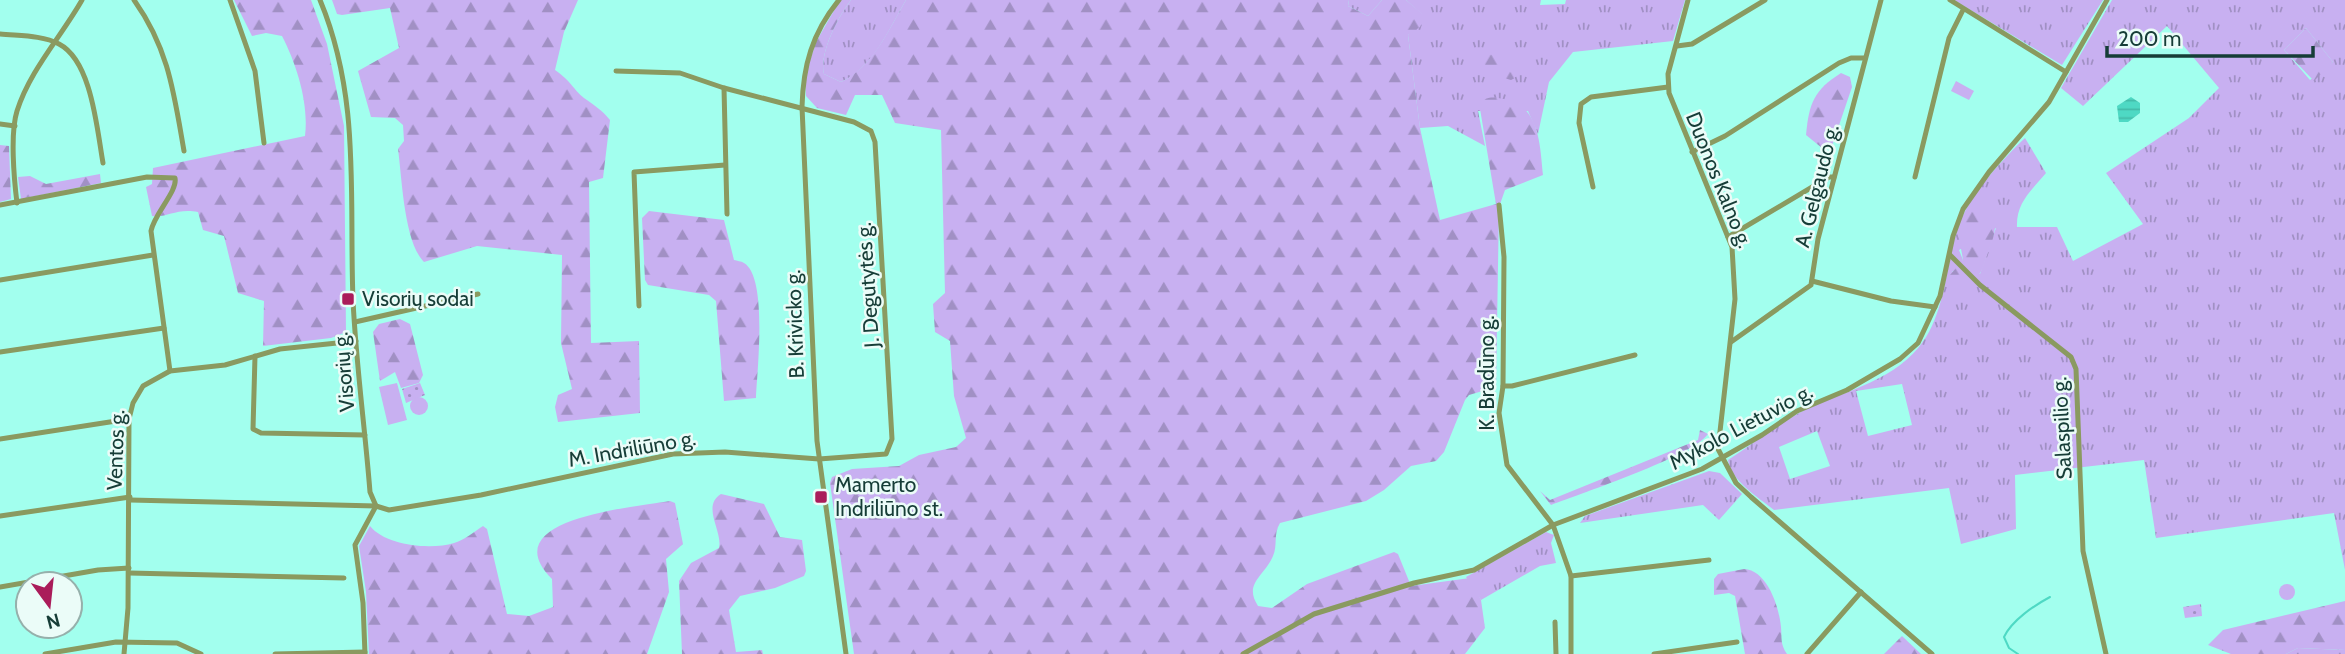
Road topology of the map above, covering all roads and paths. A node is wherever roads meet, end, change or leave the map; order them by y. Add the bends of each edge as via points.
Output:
1 (82, 0) edge
2 (134, 0) edge
3 (230, 0) edge
4 (320, 0) edge
5 (839, 0) edge
6 (1688, 0) edge
7 (1765, 0) edge
8 (1881, 0) edge
9 (1951, 0) edge
10 (2107, 0) edge
11 (1963, 10) junction
12 (0, 34) edge
13 (57, 43) junction
14 (1677, 46) junction
15 (1865, 58) junction
16 (616, 71) dead end
17 (2066, 72) junction
18 (1668, 87) junction
19 (724, 88) junction
20 (802, 107) junction
21 (0, 124) edge
22 (15, 126) junction
23 (264, 143) dead end
24 (184, 151) dead end
25 (1692, 152) junction
26 (103, 163) dead end
27 (725, 164) junction
28 (1834, 177) junction
29 (1915, 177) dead end
30 (1593, 187) dead end
31 (17, 203) junction
32 (0, 205) edge
33 (1499, 205) dead end
34 (727, 214) dead end
35 (1728, 237) junction
36 (153, 255) junction
37 (1950, 255) junction
38 (0, 280) edge
39 (1812, 281) junction
40 (478, 294) dead end
41 (639, 306) dead end
42 (1935, 307) junction
43 (355, 322) junction
44 (164, 328) junction
45 (356, 341) junction
46 (1731, 342) junction
47 (0, 352) edge
48 (1635, 355) dead end
49 (255, 356) junction
50 (170, 371) junction
51 (1503, 386) junction
52 (129, 419) junction
53 (365, 435) junction
54 (0, 439) edge
55 (892, 446) joint
56 (1721, 458) junction
57 (819, 459) junction
58 (130, 498) junction
59 (376, 506) junction
60 (0, 516) edge
61 (1553, 525) junction
62 (1710, 559) dead end
63 (129, 571) junction
64 (1571, 576) junction
65 (344, 578) dead end
66 (0, 587) edge
67 (1861, 592) junction
68 (1555, 622) dead end
69 (1737, 642) dead end
70 (126, 643) junction
71 (365, 653) edge
72 (45, 654) edge
73 (124, 654) edge
74 (201, 654) edge
75 (275, 654) edge
76 (846, 654) edge
77 (1243, 654) edge
78 (1556, 654) edge
79 (1571, 654) edge
80 (1654, 654) edge
81 (1807, 654) edge
82 (1932, 654) edge
83 (2106, 654) edge

1 - 13 street
2 - 24 street via 159,40 171,77
3 - 23 street via 255,71
4 - 43 street, Visorių g. via 350,110
5 - 20 street, B. Krivicko g. via 805,62
6 - 14 street
7 - 14 street via 1692,44
8 - 15 street, A. Gelgaudo g.
9 - 11 street
10 - 17 street, Mykolo Lietuvio g.
11 - 17 street
11 - 29 street via 1949,38
12 - 13 street
13 - 22 street via 33,77
13 - 26 street via 74,57 88,87
14 - 18 street
15 - 25 street via 1839,63
15 - 28 street, A. Gelgaudo g.
16 - 19 street via 680,73
17 - 37 street, Mykolo Lietuvio g. via 2038,117 1975,190 1957,222
18 - 25 street, Duonos Kalno g.
18 - 30 street via 1591,97 1581,104 1579,123
19 - 20 street
19 - 27 street
20 - 55 street, J. Degutytės g. via 866,126 875,142
20 - 57 street, B. Krivicko g.
21 - 22 street
22 - 31 street
25 - 35 street, Duonos Kalno g.
27 - 34 street
27 - 41 street via 634,172
28 - 35 street
28 - 39 street, A. Gelgaudo g.
31 - 32 street
31 - 36 street via 147,177 170,177 177,182 153,222
33 - 51 street, K. Bradūno g. via 1504,257
35 - 46 street, Duonos Kalno g. via 1735,265
36 - 38 street
36 - 44 street
37 - 42 street, Mykolo Lietuvio g.
37 - 83 street, Salaspilio g. via 1980,285 2071,357 2076,369 2083,551
39 - 42 street
39 - 46 street, A. Gelgaudo g. via 1806,290
40 - 43 street
42 - 56 street, Mykolo Lietuvio g. via 1918,343 1900,359 1847,390 1797,411
43 - 45 street, Visorių g.
44 - 47 street
44 - 50 street
45 - 49 street, Ventos g.
45 - 53 street, Visorių g.
46 - 56 street, Duonos Kalno g. via 1718,449
48 - 51 street
49 - 50 street, Ventos g. via 225,365
49 - 53 street via 253,429 261,433
50 - 52 street, Ventos g. via 143,386
51 - 61 street, K. Bradūno g. via 1499,413 1507,465
52 - 54 street
52 - 58 street, Ventos g.
53 - 59 street, Visorių g. via 370,492
55 - 57 street, M. Indriliūno g. via 880,457
56 - 61 street, Mykolo Lietuvio g. via 1664,485
56 - 67 street via 1751,498
57 - 59 street, M. Indriliūno g. via 725,452 673,454 481,495 389,510
57 - 76 street, B. Krivicko g.
58 - 59 street, M. Indriliūno g.
58 - 60 street, M. Indriliūno g.
58 - 63 street, Ventos g.
59 - 71 street via 355,545
61 - 64 street, K. Bradūno g.
61 - 77 street, Mykolo Lietuvio g. via 1474,569 1314,614
62 - 64 street
63 - 65 street
63 - 66 street via 98,570
63 - 70 street, Ventos g.
64 - 79 street, K. Bradūno g.
67 - 81 street
67 - 82 street
68 - 78 street
69 - 80 street
70 - 72 street
70 - 73 street, Ventos g.
70 - 74 street via 177,643
71 - 75 street

